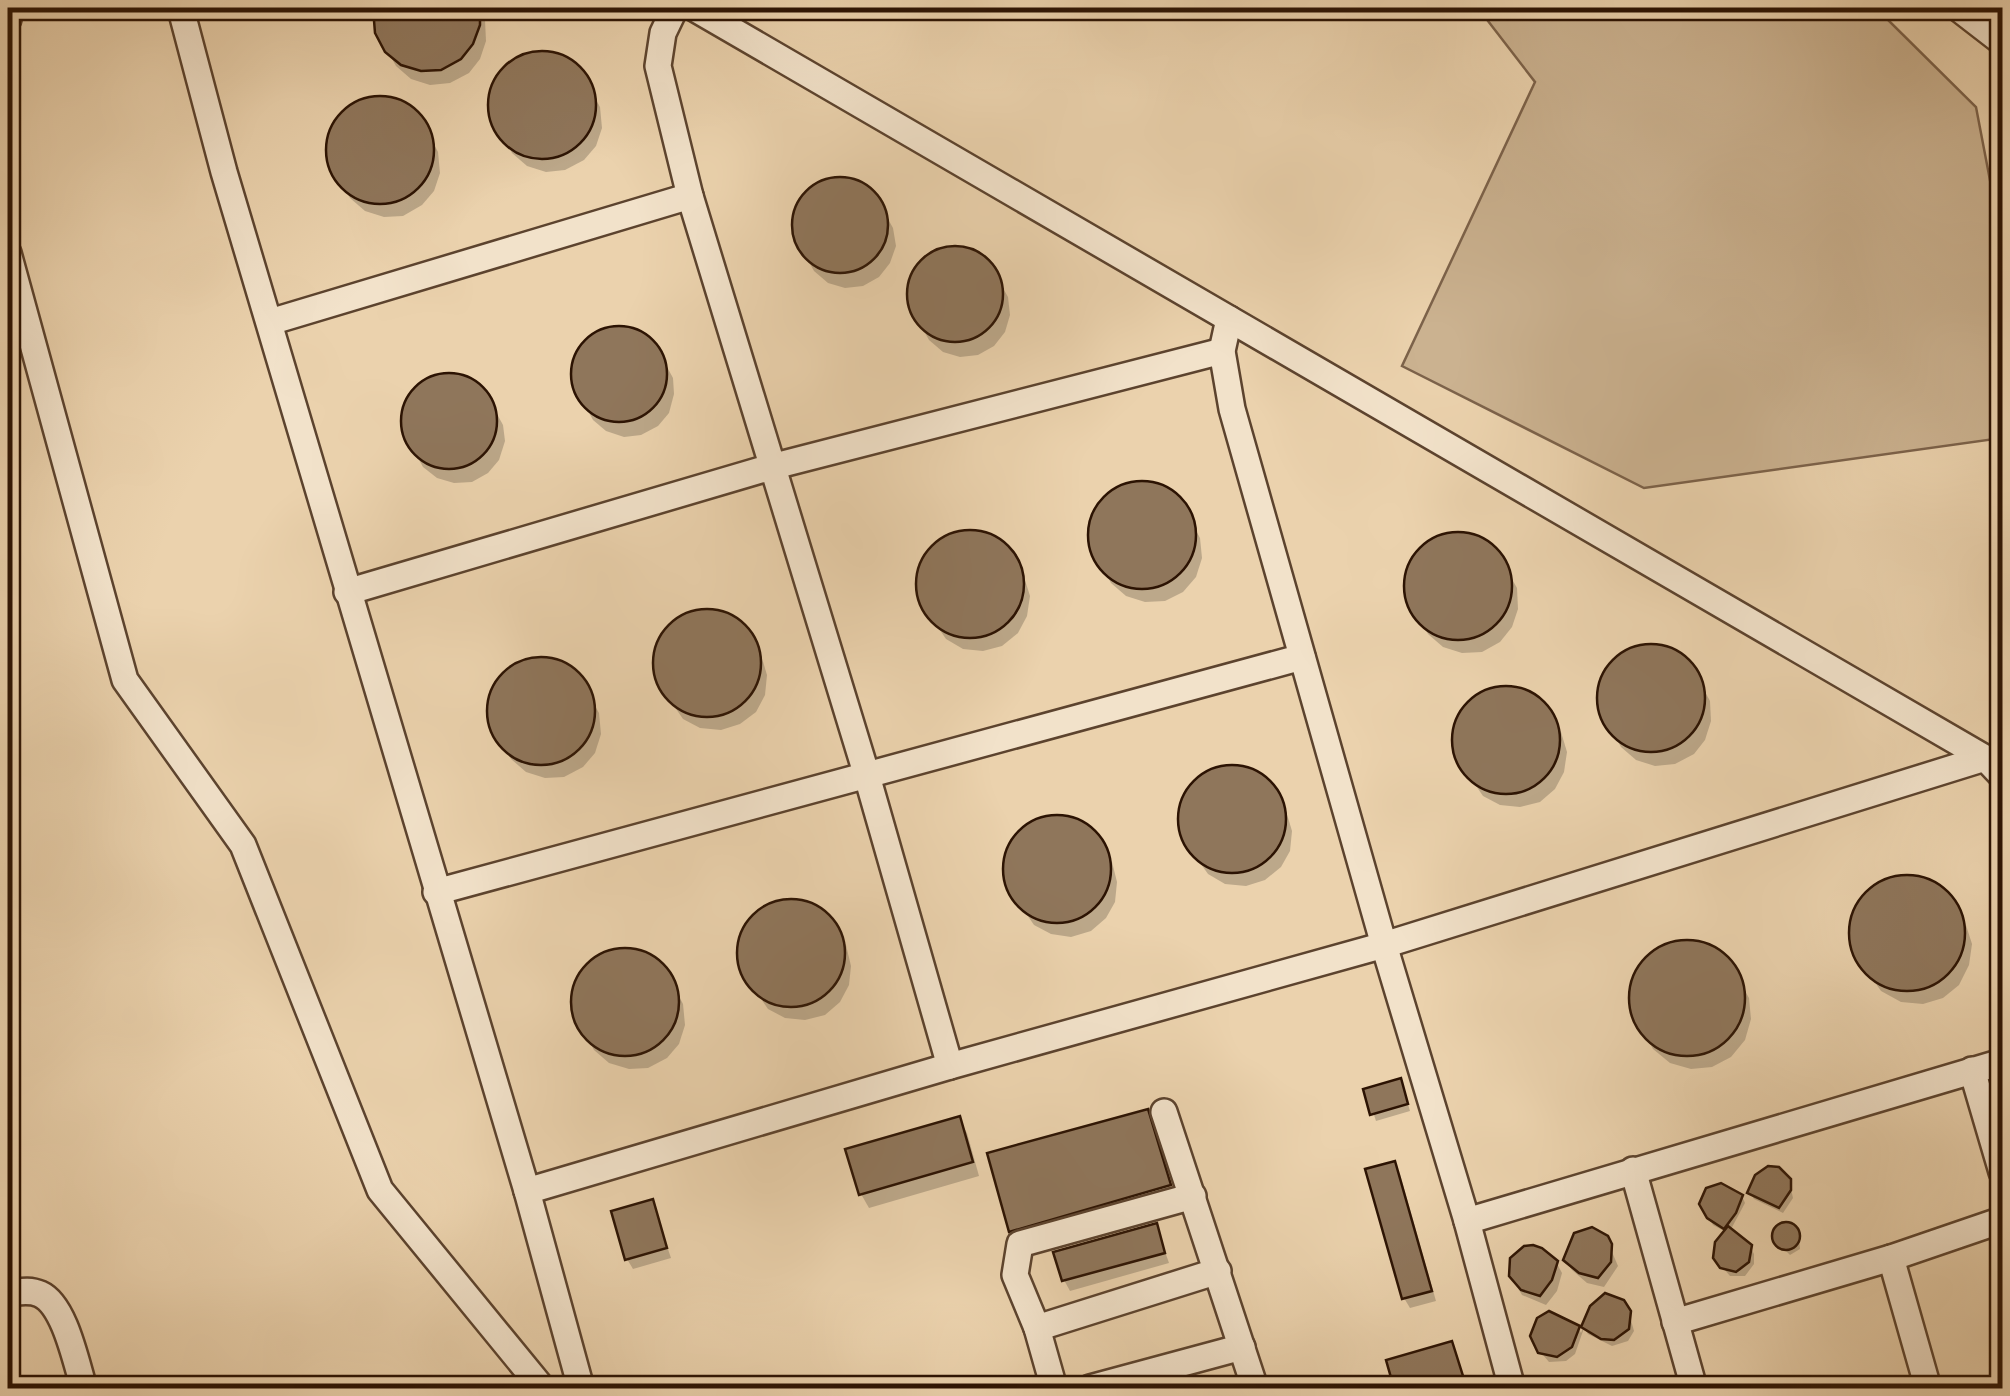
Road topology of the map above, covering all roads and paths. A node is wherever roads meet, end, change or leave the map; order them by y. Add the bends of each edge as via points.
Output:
1 (10, 8) edge
2 (184, 8) edge
3 (676, 8) edge
4 (694, 8) edge
5 (1958, 8) edge
6 (8, 18) edge
7 (2002, 42) edge
8 (690, 196) junction
9 (8, 253) edge
10 (1230, 319) junction
11 (270, 322) junction
12 (1222, 352) junction
13 (771, 467) junction
14 (347, 592) junction
15 (1302, 657) junction
16 (1994, 767) edge
17 (867, 776) junction
18 (436, 892) junction
19 (1384, 946) junction
20 (2002, 1062) edge
21 (950, 1066) junction
22 (1972, 1070) junction
23 (1164, 1112) dead end
24 (1632, 1170) junction
25 (2002, 1172) edge
26 (528, 1191) junction
27 (1193, 1196) junction
28 (2002, 1220) edge
29 (1468, 1221) junction
30 (1892, 1258) junction
31 (1218, 1271) junction
32 (8, 1293) edge
33 (1674, 1322) junction
34 (1037, 1328) junction
35 (1242, 1347) junction
36 (84, 1388) edge
37 (542, 1388) edge
38 (581, 1388) edge
39 (1054, 1388) edge
40 (1090, 1388) edge
41 (1255, 1388) edge
42 (1512, 1388) edge
43 (1694, 1388) edge
44 (1928, 1388) edge

1 - 6 street
2 - 11 street
3 - 8 street via 663,33 658,66
4 - 10 street
5 - 7 street
8 - 11 street
8 - 13 street
9 - 37 street via 125,680 244,844 380,1190
10 - 12 street
10 - 16 street
11 - 14 street
12 - 13 street
12 - 15 street via 1232,410
13 - 14 street
13 - 17 street
14 - 18 street
15 - 17 street
15 - 19 street
16 - 19 street
17 - 18 street
17 - 21 street
18 - 26 street
19 - 21 street
19 - 29 street
20 - 22 street
21 - 26 street
22 - 24 street
22 - 25 street
23 - 27 street
24 - 29 street
24 - 33 street
26 - 38 street
27 - 31 street
27 - 34 street via 1020,1244 1015,1274
28 - 30 street
29 - 42 street
30 - 33 street
30 - 44 street
31 - 34 street
31 - 35 street
32 - 36 street via 30,1290 60,1313
33 - 43 street
34 - 39 street
35 - 40 street
35 - 41 street

